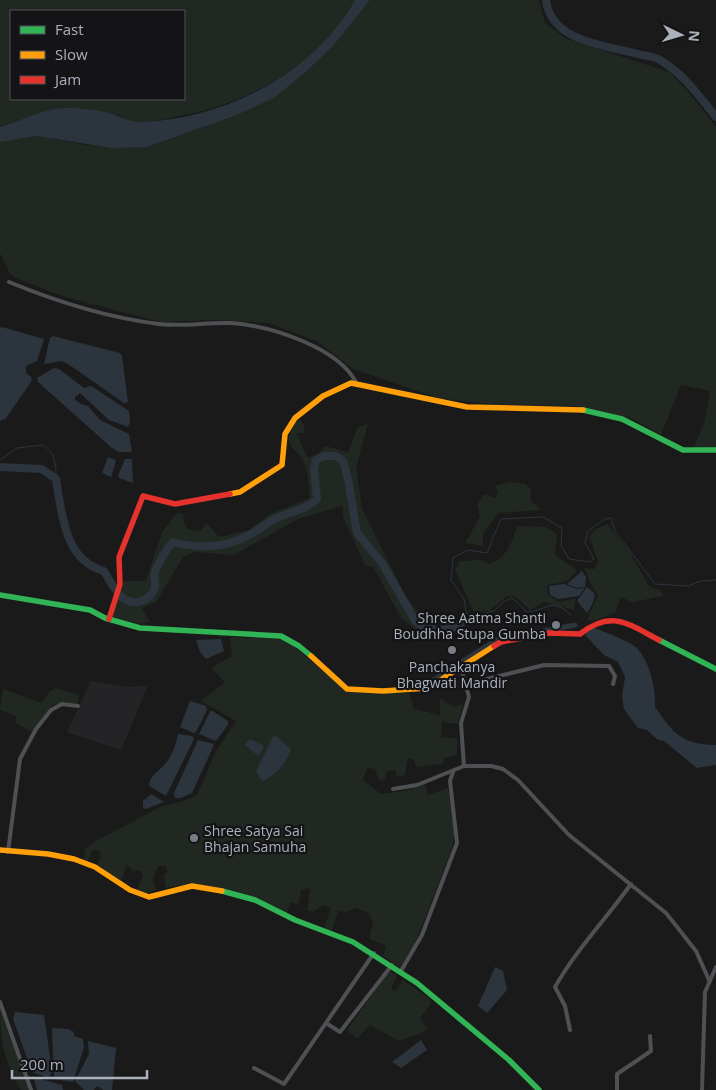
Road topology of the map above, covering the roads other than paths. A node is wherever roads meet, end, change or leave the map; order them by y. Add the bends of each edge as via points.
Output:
1 (9, 282) dead end
2 (357, 384) junction
3 (716, 450) edge
4 (0, 595) edge
5 (109, 619) junction
6 (461, 668) junction
7 (716, 668) edge
8 (467, 684) junction
9 (613, 684) dead end
10 (78, 706) dead end
11 (464, 766) junction
12 (453, 772) junction
13 (393, 789) dead end
14 (0, 850) edge
15 (8, 852) junction
16 (631, 884) junction
17 (374, 954) junction
18 (392, 965) junction
19 (716, 967) edge
20 (401, 971) junction
21 (709, 980) junction
22 (0, 1002) edge
23 (326, 1023) junction
24 (570, 1030) dead end
25 (650, 1036) dead end
26 (254, 1068) dead end
27 (284, 1084) junction
28 (31, 1090) edge
29 (281, 1090) edge
30 (539, 1090) edge
31 (617, 1090) edge
32 (702, 1090) edge

1 - 2 street via 39,295 161,325 231,323 286,336 330,354 354,376
2 - 3 street via 466,407 578,409 622,418 683,450
2 - 5 street via 334,389 291,421 285,434 282,465 240,492 175,504 143,496 118,562 121,577
4 - 5 street via 90,610
5 - 6 street via 140,628 281,636 299,646 341,685 354,690 428,688
6 - 7 street via 501,642 549,633 580,634 590,626 612,619
6 - 8 street
8 - 9 street via 544,665 567,664 609,666 615,676
8 - 11 street via 469,697 461,723
10 - 15 street via 62,704 51,710 36,729 20,759
11 - 12 street
11 - 16 street via 503,769 518,780 569,834
12 - 13 street
12 - 20 street via 450,781 457,843 422,935
14 - 15 street
15 - 17 street via 74,859 149,897 192,886 234,894
16 - 21 street via 666,913 696,952
16 - 24 street via 555,987 565,1006
17 - 18 street
17 - 23 street
18 - 20 street
18 - 23 street via 340,1032
19 - 21 street
20 - 30 street via 509,1060
21 - 32 street via 705,992
22 - 28 street
23 - 27 street
25 - 31 street via 651,1051 617,1074
26 - 27 street
27 - 29 street

